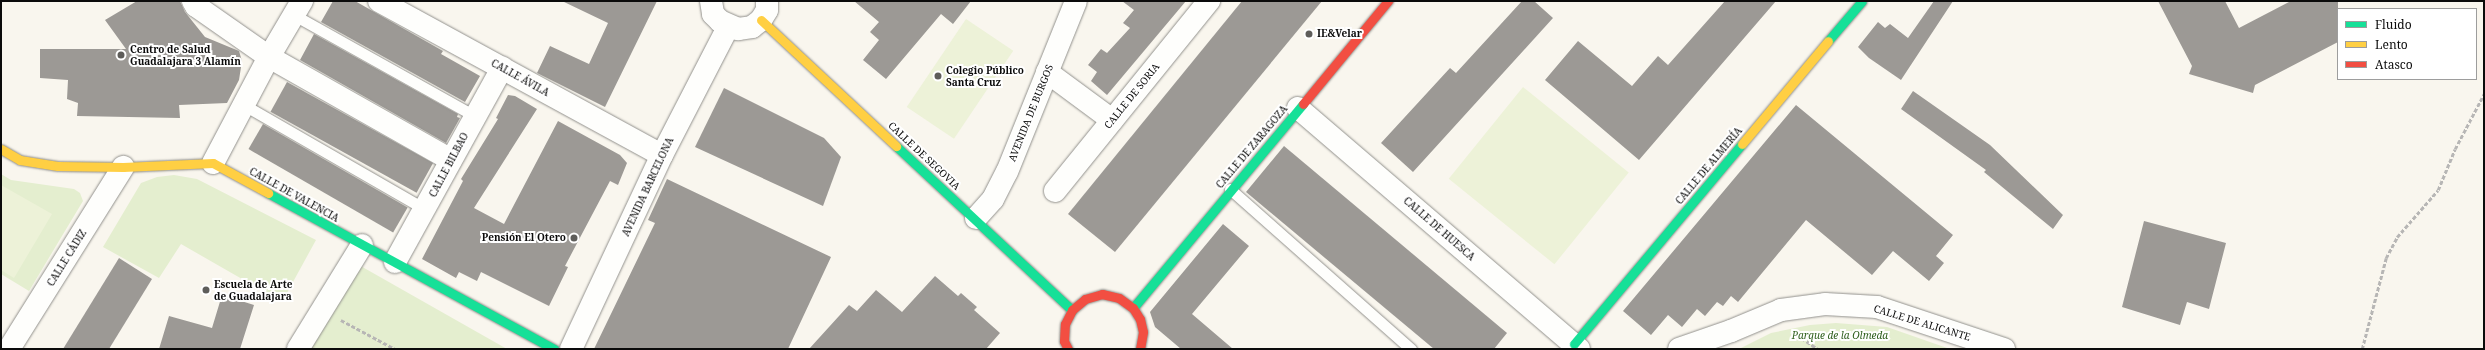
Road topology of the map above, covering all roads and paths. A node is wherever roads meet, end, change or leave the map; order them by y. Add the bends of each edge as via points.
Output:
1 (193, 1) edge
2 (379, 1) edge
3 (711, 1) edge
4 (1076, 1) edge
5 (1209, 1) edge
6 (1388, 1) edge
7 (1862, 1) edge
8 (298, 8) edge
9 (764, 11) edge
10 (728, 27) junction
11 (269, 57) junction
12 (502, 68) junction
13 (1047, 72) junction
14 (2484, 94) edge
15 (244, 105) junction
16 (1298, 108) junction
17 (475, 116) junction
18 (1112, 120) junction
19 (1, 149) edge
20 (662, 155) junction
21 (451, 160) junction
22 (213, 164) junction
23 (123, 167) junction
24 (1230, 189) junction
25 (1055, 191) dead end
26 (425, 209) junction
27 (976, 218) junction
28 (362, 245) junction
29 (396, 262) junction
30 (1133, 308) junction
31 (323, 310) junction
32 (1072, 310) junction
33 (1577, 347) edge
34 (9, 349) edge
35 (298, 349) edge
36 (395, 349) edge
37 (554, 349) edge
38 (572, 349) edge
39 (1068, 349) edge
40 (1140, 349) edge
41 (1411, 349) edge
42 (1679, 349) edge
43 (2004, 349) edge
44 (2362, 349) edge

1 - 11 street via 196,6
2 - 12 street, CALLE ÁVILA
3 - 10 street via 713,14
4 - 13 street, AVENIDA DE BURGOS
5 - 18 street, CALLE DE SORIA
6 - 16 street, CALLE DE ZARAGOZA
7 - 33 street, CALLE DE ALMERÍA
8 - 11 street
8 - 17 lane
9 - 10 street via 752,27
9 - 27 street, CALLE DE SEGOVIA
10 - 20 street, AVENIDA BARCELONA
11 - 15 street
11 - 21 street
12 - 17 street, CALLE BILBAO
12 - 20 street, CALLE ÁVILA
13 - 18 street
13 - 27 street, AVENIDA DE BURGOS via 1007,172 993,199
14 - 44 path via 2455,148 2438,190 2397,237 2386,258
15 - 22 street
15 - 26 lane
16 - 24 street, CALLE DE ZARAGOZA
16 - 33 street, CALLE DE HUESCA
17 - 21 street, CALLE BILBAO
18 - 25 street, CALLE DE SORIA
19 - 23 street via 20,160 58,166
20 - 38 street, AVENIDA BARCELONA
21 - 26 street, CALLE BILBAO
22 - 23 street
22 - 28 street, CALLE DE VALENCIA
23 - 34 street, CALLE CÁDIZ
24 - 30 street, CALLE DE ZARAGOZA
24 - 41 lane
26 - 29 street, CALLE BILBAO
27 - 32 street, CALLE DE SEGOVIA
28 - 29 street, CALLE DE VALENCIA
28 - 31 street
29 - 37 street, CALLE DE VALENCIA
30 - 32 street via 1119,298 1102,294 1085,299
30 - 40 street via 1140,318 1143,332
31 - 35 street
31 - 36 path
32 - 39 street via 1065,324 1064,341
42 - 43 street, CALLE DE ALICANTE via 1781,310 1825,304 1877,307

